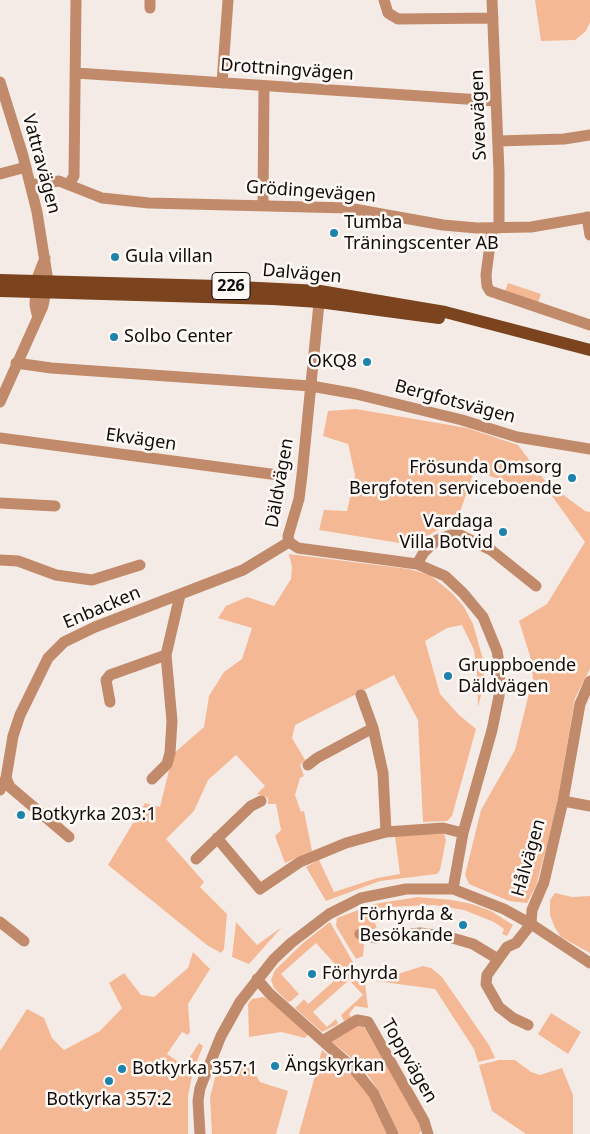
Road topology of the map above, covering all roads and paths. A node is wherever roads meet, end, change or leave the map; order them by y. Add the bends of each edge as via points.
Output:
1 (76, 0) edge
2 (228, 0) edge
3 (384, 0) edge
4 (492, 0) edge
5 (494, 18) junction
6 (76, 74) junction
7 (0, 82) edge
8 (222, 83) junction
9 (264, 86) junction
10 (496, 102) junction
11 (590, 135) edge
12 (498, 141) junction
13 (26, 168) junction
14 (0, 174) edge
15 (69, 184) junction
16 (31, 185) junction
17 (263, 205) junction
18 (588, 217) edge
19 (495, 228) junction
20 (590, 235) edge
21 (0, 280) edge
22 (42, 286) junction
23 (0, 291) edge
24 (320, 297) junction
25 (590, 325) edge
26 (590, 350) edge
27 (16, 363) junction
28 (311, 386) junction
29 (0, 402) edge
30 (0, 438) edge
31 (590, 449) edge
32 (278, 475) dead end
33 (0, 503) edge
34 (55, 506) dead end
35 (289, 542) junction
36 (0, 560) edge
37 (140, 564) dead end
38 (417, 564) junction
39 (536, 586) dead end
40 (180, 595) junction
41 (166, 655) junction
42 (590, 681) edge
43 (361, 695) dead end
44 (110, 702) dead end
45 (373, 728) junction
46 (308, 766) dead end
47 (6, 778) junction
48 (152, 779) dead end
49 (0, 790) edge
50 (260, 801) dead end
51 (563, 801) junction
52 (590, 806) edge
53 (386, 832) junction
54 (463, 833) junction
55 (69, 837) dead end
56 (217, 838) junction
57 (196, 859) dead end
58 (453, 889) junction
59 (0, 922) edge
60 (531, 924) junction
61 (360, 934) dead end
62 (24, 941) dead end
63 (498, 959) junction
64 (590, 963) edge
65 (257, 979) junction
66 (528, 1025) dead end
67 (324, 1040) junction
68 (200, 1134) edge
69 (393, 1134) edge
70 (428, 1134) edge

1 - 6 street
2 - 8 street
3 - 5 street via 388,13 398,19
4 - 5 street, Sveavägen
5 - 10 street, Sveavägen
6 - 8 street, Drottningvägen
6 - 15 street via 74,176
7 - 13 street, Vattravägen
8 - 9 street, Drottningvägen
9 - 10 street, Drottningvägen
9 - 17 street
10 - 12 street, Sveavägen
11 - 12 street via 564,140
12 - 19 street, Sveavägen
13 - 14 street
13 - 16 street, Vattravägen
15 - 16 street, Grödingevägen
15 - 17 street, Grödingevägen via 102,198 126,201
16 - 22 street, Vattravägen via 46,256
17 - 19 street, Grödingevägen via 348,208 443,225
18 - 19 street, Grödingevägen via 532,227
18 - 20 street
19 - 25 street, Sveavägen via 486,275 490,291
21 - 22 main road, Dalvägen / 226
22 - 23 main road, Dalvägen
22 - 24 main road, Dalvägen / 226
22 - 27 street, Vattravägen via 35,306 38,314
24 - 26 main road, Dalvägen / 226 via 421,306
24 - 28 street, Däldvägen
27 - 28 street, Bergfotsvägen
27 - 29 street
28 - 31 street, Bergfotsvägen via 356,394 517,437
28 - 35 street, Däldvägen via 301,485
30 - 32 street, Ekvägen
33 - 34 street
35 - 38 street, Däldvägen via 298,548
35 - 40 street, Enbacken via 253,565
36 - 37 street via 26,563 56,575 92,580
38 - 39 street via 437,540 460,535 491,550
38 - 54 street, Däldvägen via 445,576 464,593 483,617 497,651 499,696
40 - 41 street
40 - 47 street, Enbacken via 95,627 64,642 54,652 20,715
41 - 44 street via 110,675 106,680
41 - 48 street via 172,721 170,754 167,764
42 - 51 street, Hålvägen via 580,704
43 - 45 street
45 - 46 street
45 - 53 street via 383,773
47 - 49 street, Enbacken
47 - 55 street via 10,787
50 - 56 street
51 - 52 street, Hålvägen
51 - 60 street, Hålvägen via 545,877 532,910
53 - 54 street via 442,828
53 - 56 street via 324,851 300,862 260,889
54 - 58 street, Däldvägen
56 - 57 street
58 - 60 street via 504,909
58 - 65 street via 406,889 361,898 329,914 291,943
59 - 62 street
60 - 63 street
60 - 64 street
61 - 63 street via 375,938 420,933 449,937 473,944
63 - 66 street via 487,975 486,984 499,1007
65 - 67 street
65 - 68 street via 240,1002 210,1061 198,1101
67 - 69 street via 368,1084
67 - 70 street, Toppvägen via 357,1020 368,1022 424,1121

